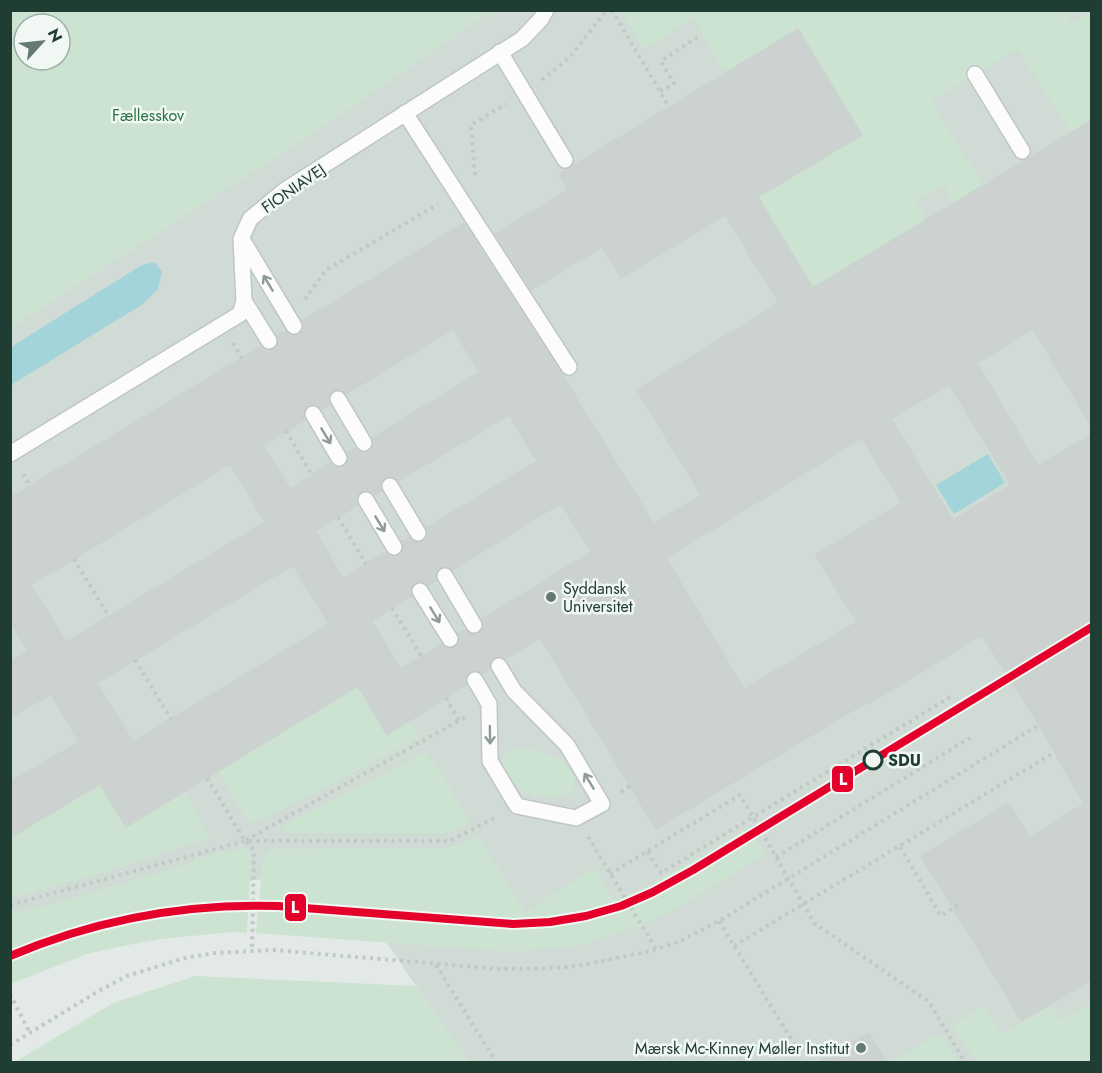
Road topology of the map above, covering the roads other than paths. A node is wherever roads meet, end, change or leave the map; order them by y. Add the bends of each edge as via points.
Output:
1 (546, 10) edge
2 (501, 52) junction
3 (975, 74) dead end
4 (405, 113) junction
5 (1022, 151) dead end
6 (565, 160) dead end
7 (241, 239) junction
8 (244, 301) junction
9 (294, 326) dead end
10 (269, 341) dead end
11 (569, 367) dead end
12 (338, 399) dead end
13 (313, 414) dead end
14 (364, 443) dead end
15 (10, 454) edge
16 (339, 458) dead end
17 (390, 486) dead end
18 (366, 500) dead end
19 (418, 532) dead end
20 (394, 547) dead end
21 (445, 576) dead end
22 (420, 591) dead end
23 (474, 624) dead end
24 (450, 639) dead end
25 (499, 666) dead end
26 (475, 680) dead end

1 - 2 lane, FIONIAVEJ via 522,39
2 - 4 lane, FIONIAVEJ
2 - 6 lane
3 - 5 lane
4 - 7 lane, FIONIAVEJ via 285,190 250,219
4 - 11 lane
7 - 8 lane
9 -> 7 lane
8 - 10 lane
8 - 15 lane via 240,314
12 - 14 lane
13 -> 16 lane
17 - 19 lane
18 -> 20 lane
21 - 23 lane
22 -> 24 lane
26 -> 25 lane via 489,704 490,761 517,806 576,818 602,804 567,745 514,691

